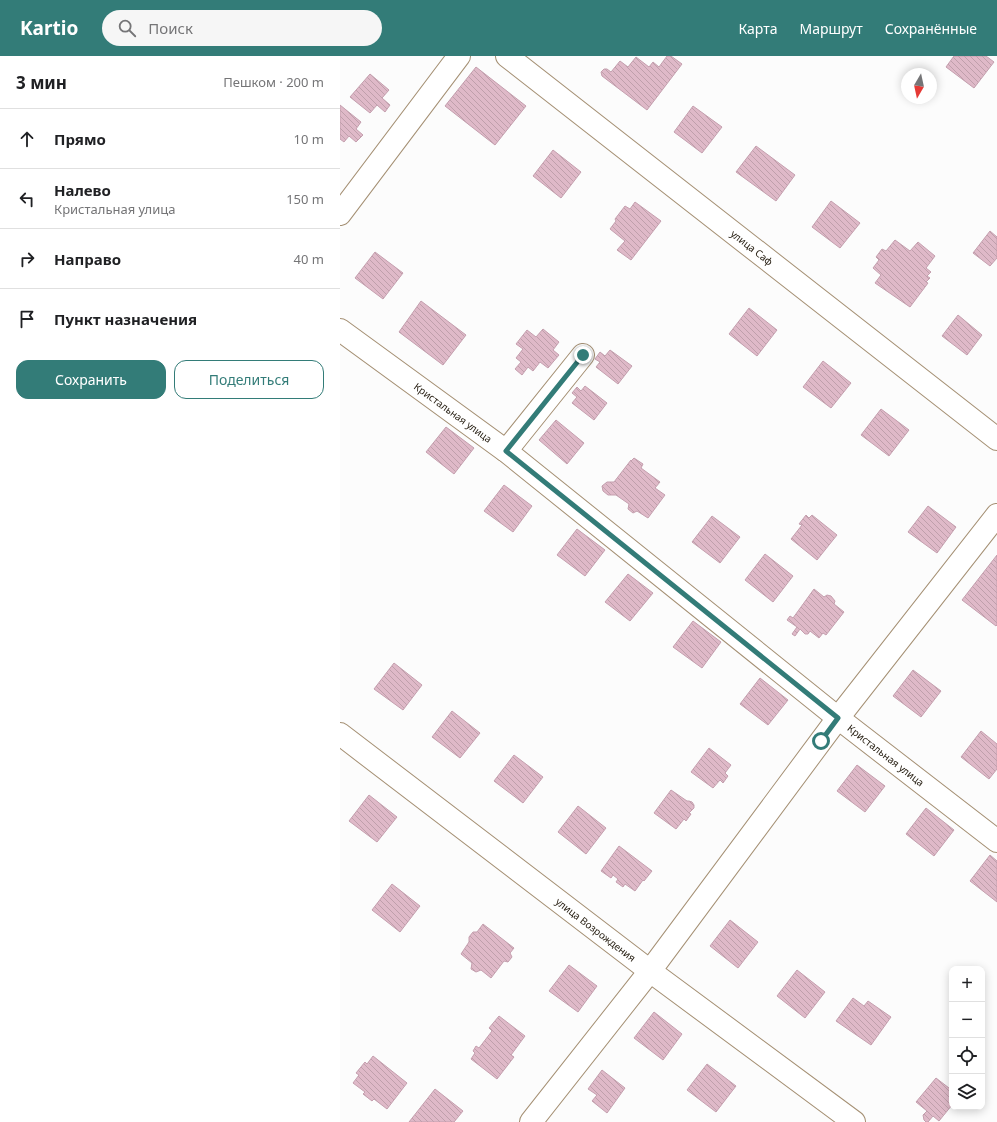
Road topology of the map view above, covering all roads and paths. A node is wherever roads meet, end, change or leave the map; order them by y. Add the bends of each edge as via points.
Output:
1 (459, 56) edge
2 (507, 56) edge
3 (340, 214) edge
4 (340, 330) edge
5 (583, 355) dead end
6 (997, 439) edge
7 (506, 451) junction
8 (997, 515) edge
9 (838, 718) junction
10 (340, 734) edge
11 (997, 841) edge
12 (650, 971) junction
13 (531, 1122) edge
14 (854, 1122) edge

1 - 3 street
2 - 6 street, улица Саф
4 - 7 street, Кристальная улица
5 - 7 street
7 - 9 street, Кристальная улица
8 - 9 street
9 - 11 street, Кристальная улица
9 - 12 street
10 - 12 street, улица Возрождения
12 - 13 street
12 - 14 street, улица Возрождения

